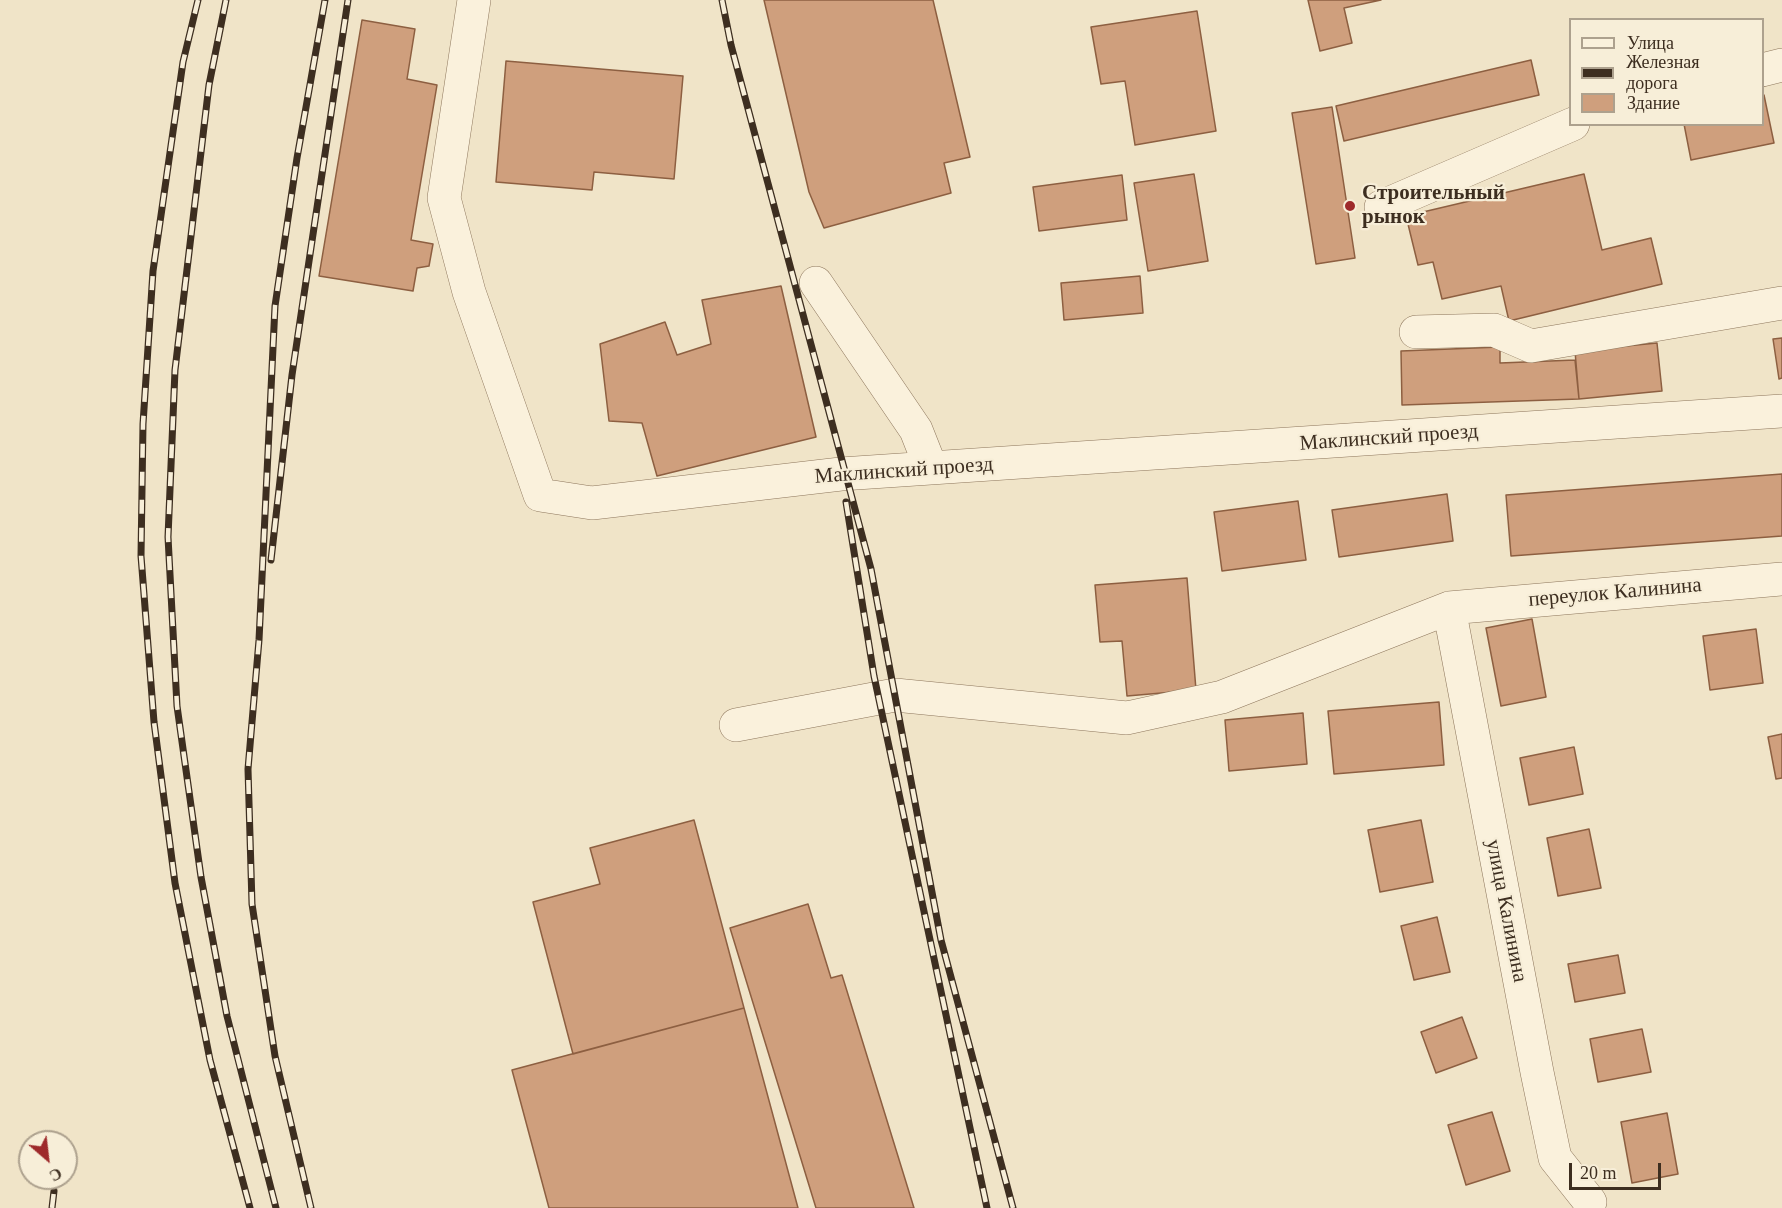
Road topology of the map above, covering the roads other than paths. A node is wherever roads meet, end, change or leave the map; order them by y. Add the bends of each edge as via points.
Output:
1 (474, 0) edge
2 (1782, 65) edge
3 (1764, 70) edge
4 (1569, 126) edge
5 (1381, 207) dead end
6 (816, 283) dead end
7 (1782, 303) edge
8 (1416, 332) dead end
9 (1782, 411) edge
10 (931, 468) junction
11 (1782, 579) edge
12 (1449, 608) junction
13 (736, 725) dead end
14 (1590, 1202) dead end

1 - 10 street, Маклинский проезд via 444,198 469,292 540,495 592,503 841,474
2 - 3 street
4 - 5 street
6 - 10 street via 916,430
7 - 8 street via 1531,346 1494,330
9 - 10 street, Маклинский проезд
11 - 12 street, переулок Калинина
12 - 13 street, переулок Калинина via 1222,697 1127,718 895,695
12 - 14 street, улица Калинина via 1555,1158

